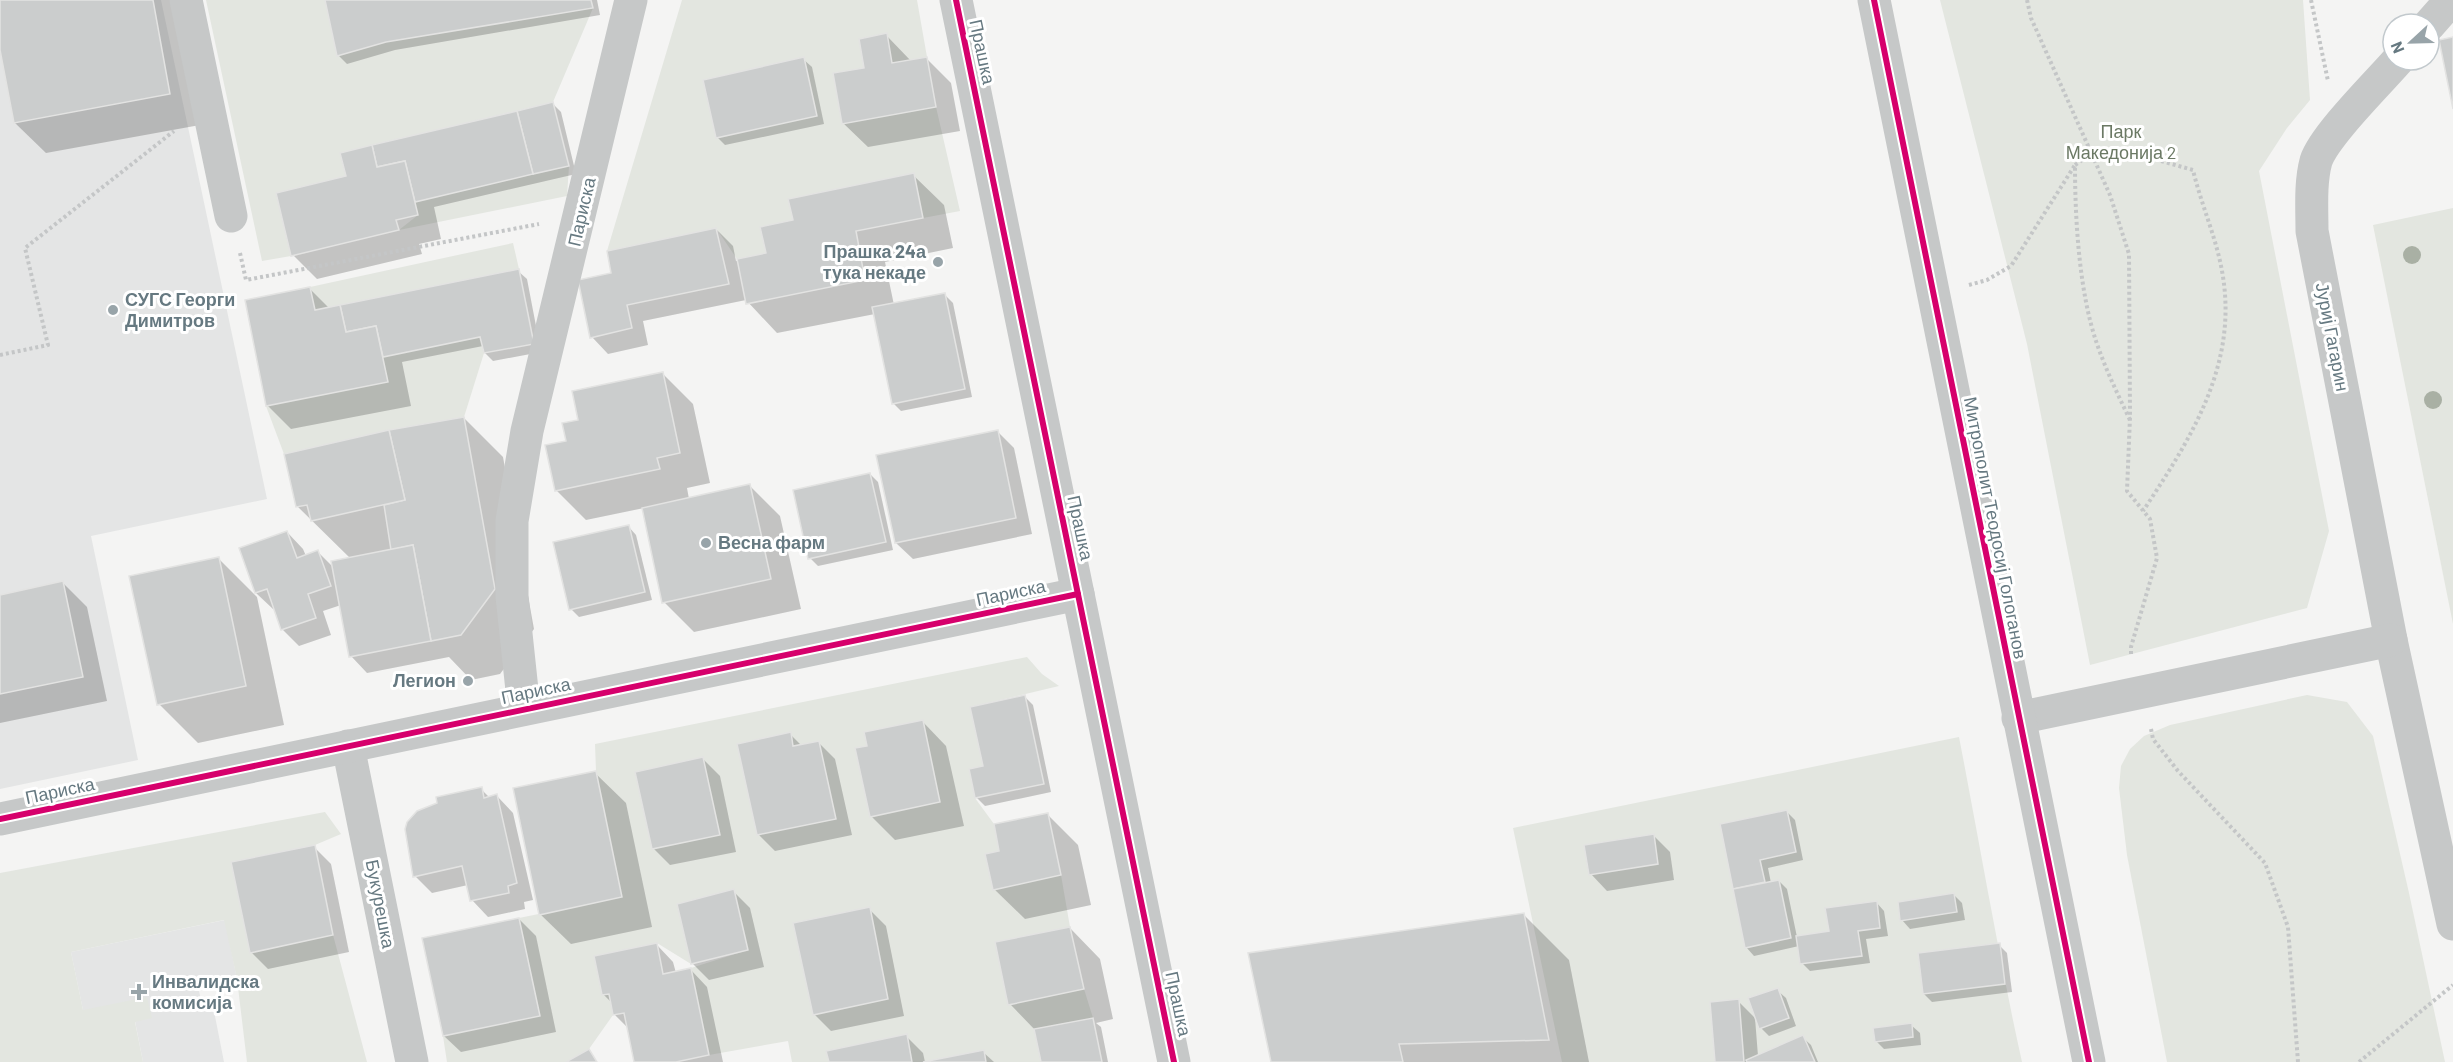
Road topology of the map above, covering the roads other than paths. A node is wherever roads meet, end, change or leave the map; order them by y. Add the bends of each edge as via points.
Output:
1 (186, 0) edge
2 (632, 0) edge
3 (956, 0) edge
4 (1874, 0) edge
5 (2451, 0) edge
6 (2440, 12) edge
7 (2388, 72) edge
8 (231, 216) road end
9 (1078, 594) junction
10 (2391, 640) junction
11 (524, 709) junction
12 (2018, 718) junction
13 (348, 746) junction
14 (0, 819) edge
15 (2452, 912) edge
16 (412, 1062) edge
17 (1174, 1062) edge
18 (2089, 1062) edge

1 - 8 street
2 - 11 street, Париска via 527,431 512,521 512,596
3 - 9 street, Прашка
4 - 12 street, Митрополит Теодосиј Гологанов
5 - 6 street
7 - 10 street, Јуриј Гагарин via 2337,130 2317,160 2312,231
9 - 11 street, Париска
9 - 17 street, Прашка
10 - 12 street
10 - 15 street, Јуриј Гагарин
11 - 13 street, Париска
12 - 18 street, Митрополит Теодосиј Гологанов
13 - 14 street, Париска
13 - 16 street, Букурешка

